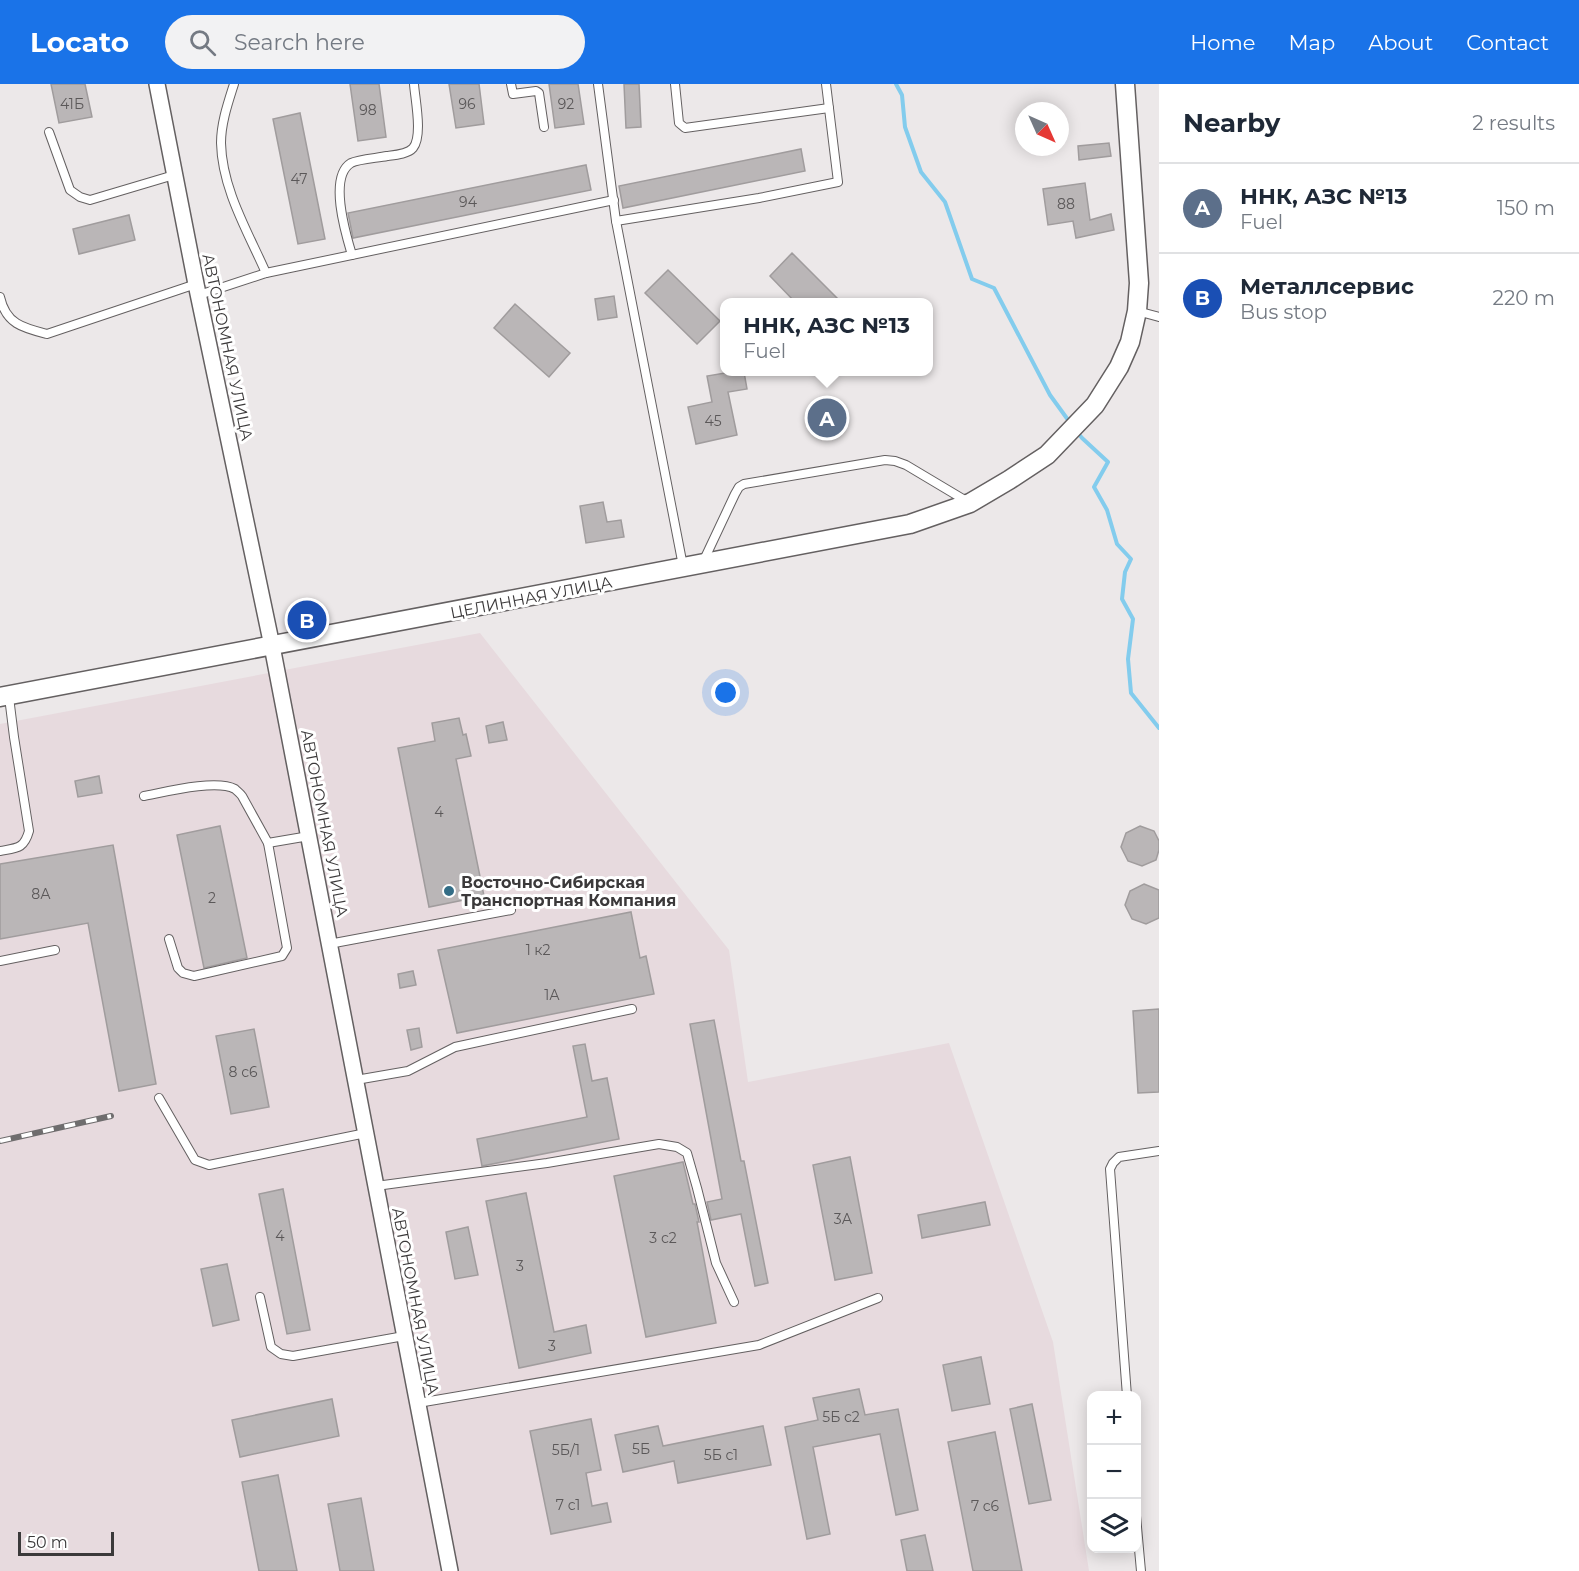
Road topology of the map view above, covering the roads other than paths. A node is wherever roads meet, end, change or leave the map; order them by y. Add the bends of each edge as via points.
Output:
1 (157, 84) edge
2 (234, 84) edge
3 (414, 84) edge
4 (511, 84) edge
5 (598, 84) edge
6 (675, 84) edge
7 (826, 84) edge
8 (1125, 84) edge
9 (829, 108) junction
10 (544, 127) dead end
11 (49, 132) dead end
12 (174, 175) junction
13 (614, 200) junction
14 (616, 221) junction
15 (352, 255) junction
16 (266, 273) junction
17 (198, 289) junction
18 (0, 297) edge
19 (1137, 311) junction
20 (1159, 317) edge
21 (970, 503) junction
22 (702, 564) junction
23 (683, 568) junction
24 (272, 646) junction
25 (5, 696) edge
26 (144, 796) dead end
27 (309, 836) junction
28 (267, 843) junction
29 (0, 851) edge
30 (511, 910) dead end
31 (169, 939) dead end
32 (329, 944) junction
33 (55, 950) dead end
34 (0, 961) edge
35 (632, 1009) dead end
36 (356, 1080) junction
37 (159, 1098) dead end
38 (366, 1133) junction
39 (1159, 1151) edge
40 (376, 1185) junction
41 (260, 1297) dead end
42 (878, 1298) dead end
43 (734, 1302) dead end
44 (404, 1336) junction
45 (1127, 1391) edge
46 (418, 1403) junction
47 (1140, 1553) edge
48 (450, 1571) edge
49 (1141, 1571) edge

1 - 12 street, АВТОНОМНАЯ УЛИЦА
2 - 16 lane via 222,129 225,170 230,191
3 - 15 lane via 418,138 413,148 352,162 341,179 340,205
4 - 10 lane via 513,94 539,93
5 - 13 lane
6 - 9 lane via 679,123 685,128
7 - 9 lane
8 - 19 street, ЦЕЛИННАЯ УЛИЦА via 1139,283
9 - 14 lane via 838,182
11 - 12 lane via 70,190 80,197 90,200
12 - 17 street, АВТОНОМНАЯ УЛИЦА
13 - 14 lane
13 - 15 lane
14 - 23 lane
15 - 16 lane
16 - 17 lane
17 - 18 lane via 47,334 10,320
17 - 24 street, АВТОНОМНАЯ УЛИЦА
19 - 20 lane
19 - 21 street, ЦЕЛИННАЯ УЛИЦА via 1119,367 1095,405 1047,455
21 - 22 street, ЦЕЛИННАЯ УЛИЦА via 910,524
21 - 22 lane via 906,465 885,460 744,484 735,494
22 - 23 street, ЦЕЛИННАЯ УЛИЦА
23 - 24 street, ЦЕЛИННАЯ УЛИЦА
24 - 25 street, ЦЕЛИННАЯ УЛИЦА
24 - 27 street, АВТОНОМНАЯ УЛИЦА
25 - 29 lane via 29,831 20,848
26 - 28 lane via 203,786 236,790
27 - 28 lane
27 - 32 street, АВТОНОМНАЯ УЛИЦА
28 - 31 lane via 287,948 282,956 194,976 178,968
30 - 32 lane
32 - 36 street, АВТОНОМНАЯ УЛИЦА
33 - 34 lane
35 - 36 lane via 455,1047 408,1071
36 - 38 street, АВТОНОМНАЯ УЛИЦА
37 - 38 lane via 195,1160 208,1165
38 - 40 street, АВТОНОМНАЯ УЛИЦА
39 - 45 lane via 1119,1157 1110,1169
40 - 43 lane via 659,1144 677,1147 687,1153 716,1263
40 - 44 street, АВТОНОМНАЯ УЛИЦА
41 - 44 lane via 271,1347 281,1354 293,1356
42 - 46 lane via 759,1345
44 - 46 street, АВТОНОМНАЯ УЛИЦА
46 - 48 street, АВТОНОМНАЯ УЛИЦА
47 - 49 lane

